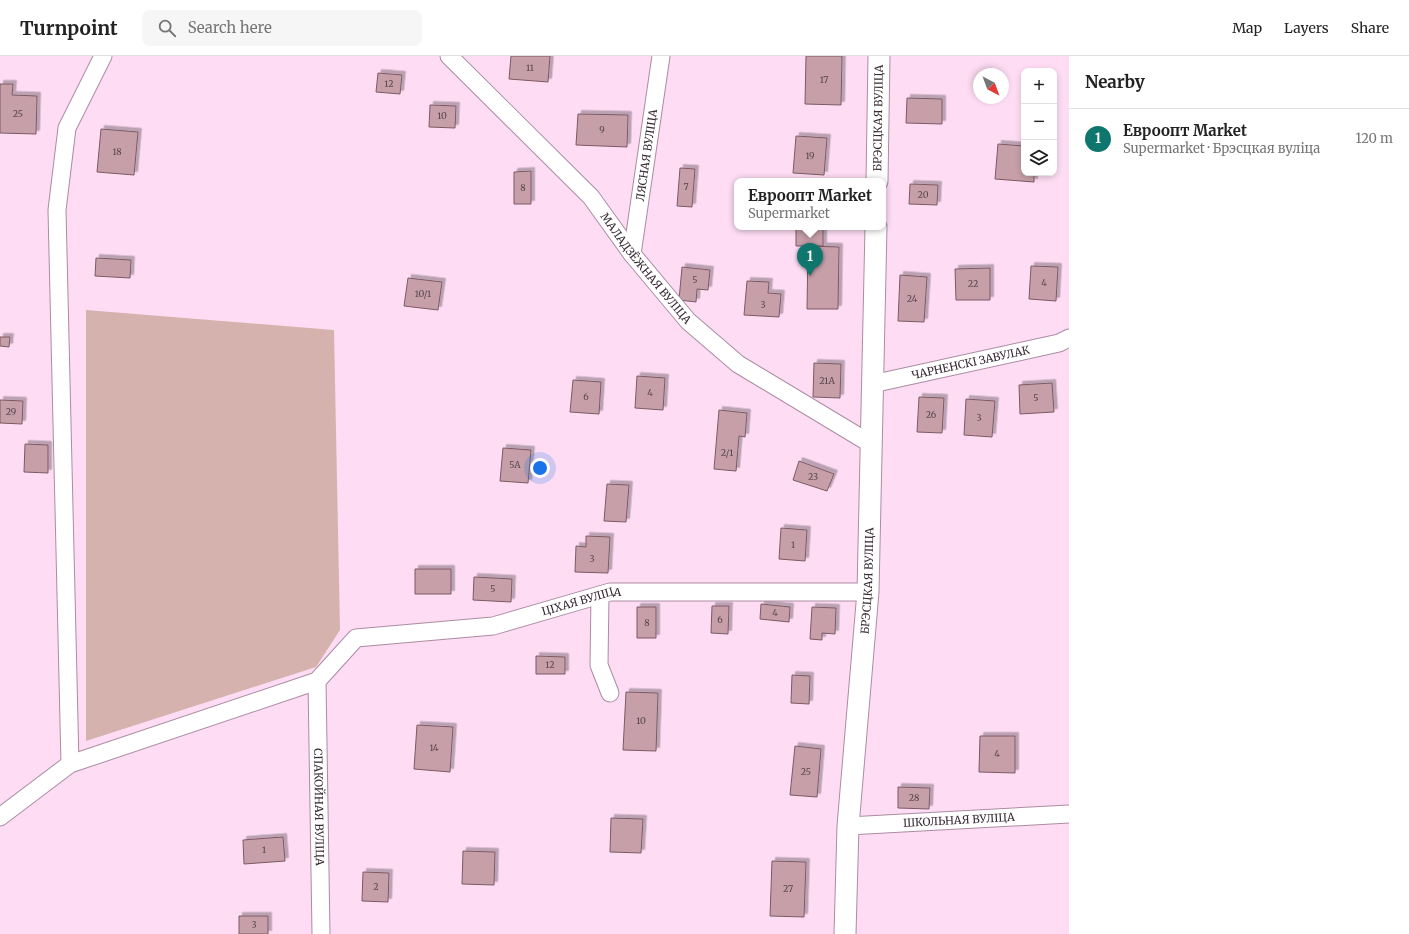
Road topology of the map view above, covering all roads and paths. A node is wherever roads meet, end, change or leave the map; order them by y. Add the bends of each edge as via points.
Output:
1 (103, 56) edge
2 (449, 56) edge
3 (661, 56) edge
4 (879, 56) edge
5 (877, 178) edge
6 (876, 230) edge
7 (632, 254) junction
8 (1069, 338) edge
9 (872, 384) junction
10 (871, 444) junction
11 (868, 592) junction
12 (600, 595) junction
13 (317, 681) junction
14 (610, 693) dead end
15 (70, 764) junction
16 (1069, 814) edge
17 (0, 817) edge
18 (848, 826) junction
19 (321, 934) edge
20 (844, 934) edge

1 - 15 street via 67,128 57,210
2 - 7 street, МАЛАДЗЁЖНАЯ ВУЛІЦА via 591,197
3 - 7 street, ЛЯСНАЯ ВУЛІЦА
4 - 5 street, БРЭСЦКАЯ ВУЛІЦА
6 - 9 street, БРЭСЦКАЯ ВУЛІЦА
7 - 10 street, МАЛАДЗЁЖНАЯ ВУЛІЦА via 688,321 738,364
8 - 9 street, ЧАРНЕНСКІ ЗАВУЛАК via 1059,344
9 - 10 street, БРЭСЦКАЯ ВУЛІЦА
10 - 11 street, БРЭСЦКАЯ ВУЛІЦА
11 - 12 street, ЦІХАЯ ВУЛІЦА via 610,592
11 - 18 street, БРЭСЦКАЯ ВУЛІЦА
12 - 13 street, ЦІХАЯ ВУЛІЦА via 493,626 356,638
12 - 14 street via 600,665
13 - 15 street
13 - 19 street, СПАКОЙНАЯ ВУЛІЦА
15 - 17 street
16 - 18 street, ШКОЛЬНАЯ ВУЛІЦА
18 - 20 street, БРЭСЦКАЯ ВУЛІЦА

